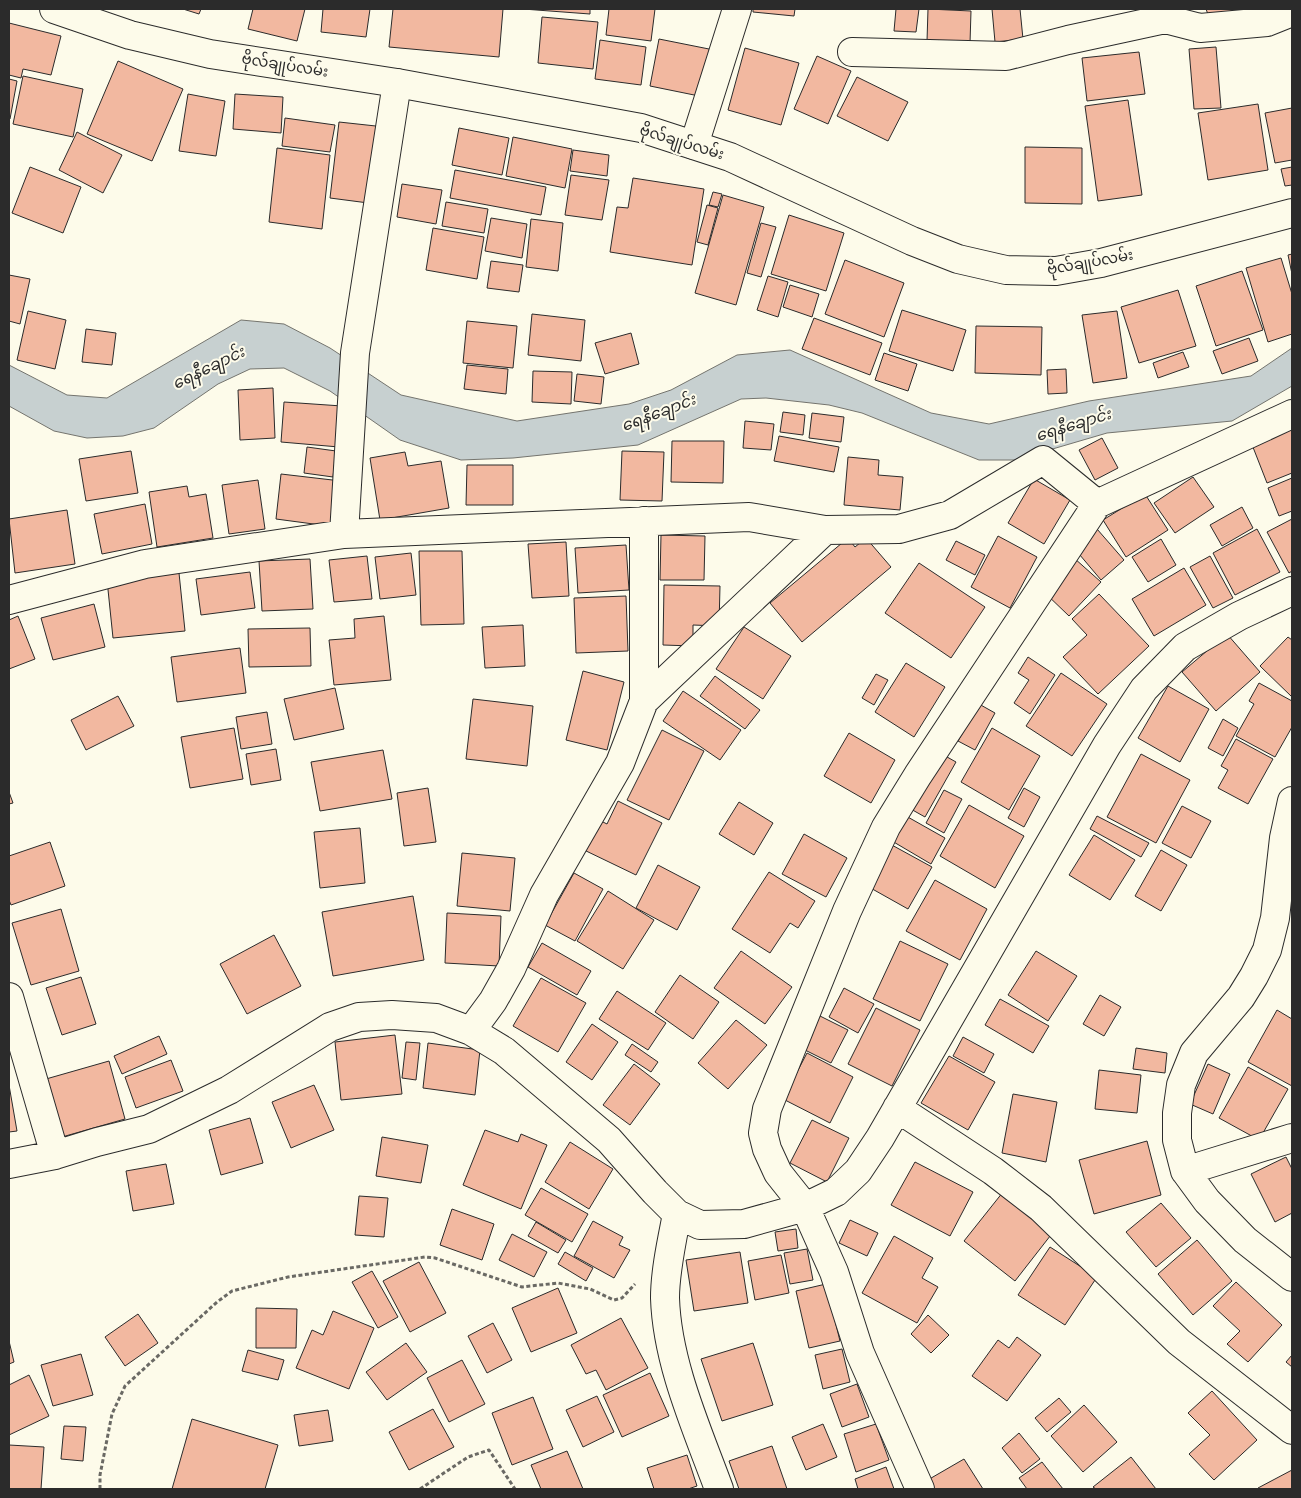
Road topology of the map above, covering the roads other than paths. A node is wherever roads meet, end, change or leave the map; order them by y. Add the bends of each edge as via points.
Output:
1 (54, 9) edge
2 (737, 9) edge
3 (1292, 12) edge
4 (852, 52) dead end
5 (397, 83) junction
6 (694, 145) junction
7 (1292, 213) edge
8 (1292, 414) edge
9 (1097, 504) junction
10 (644, 521) junction
11 (825, 530) junction
12 (344, 534) junction
13 (1292, 591) edge
14 (9, 600) edge
15 (644, 701) junction
16 (1292, 801) edge
17 (9, 997) edge
18 (471, 1031) junction
19 (897, 1108) junction
20 (1292, 1138) edge
21 (55, 1155) junction
22 (9, 1164) edge
23 (1186, 1171) junction
24 (805, 1207) junction
25 (677, 1214) junction
26 (1292, 1277) edge
27 (1292, 1430) edge
28 (719, 1489) edge
29 (920, 1489) edge

1 - 5 street, ဗိုလ်‌ချုပ်‌လမ်း via 130,35 210,54
2 - 6 street
3 - 4 street via 1267,22 1200,28 1165,19 1006,56
5 - 6 street, ဗိုလ်‌ချုပ်‌လမ်း via 641,128
5 - 12 street via 355,353
6 - 7 street, ဗိုလ်‌ချုပ်‌လမ်း via 730,157 912,241 958,259 1006,270 1056,271 1101,263
8 - 9 street
9 - 11 street via 1043,460 950,516 899,529
9 - 24 street via 886,827 847,911 767,1109 763,1133 778,1173
10 - 11 street via 749,517
10 - 12 street
10 - 15 street
11 - 15 street
12 - 14 street via 145,564
13 - 19 street via 1185,647 1144,690 1107,745
15 - 18 street via 620,763 544,895 511,969
16 - 23 street via 1284,838 1275,918 1267,950 1242,997 1194,1053 1181,1085 1177,1140
17 - 21 street
18 - 21 street via 436,1018 359,1017 330,1027 229,1090 149,1129
18 - 25 street via 504,1051 609,1140
19 - 24 street via 858,1171 836,1192
19 - 27 street via 993,1171 1041,1208 1179,1342
20 - 23 street
21 - 22 street
23 - 26 street via 1207,1201 1244,1240
24 - 25 street via 744,1224 700,1225
24 - 29 street via 834,1272 860,1353
25 - 28 street via 665,1296 669,1335 685,1396

